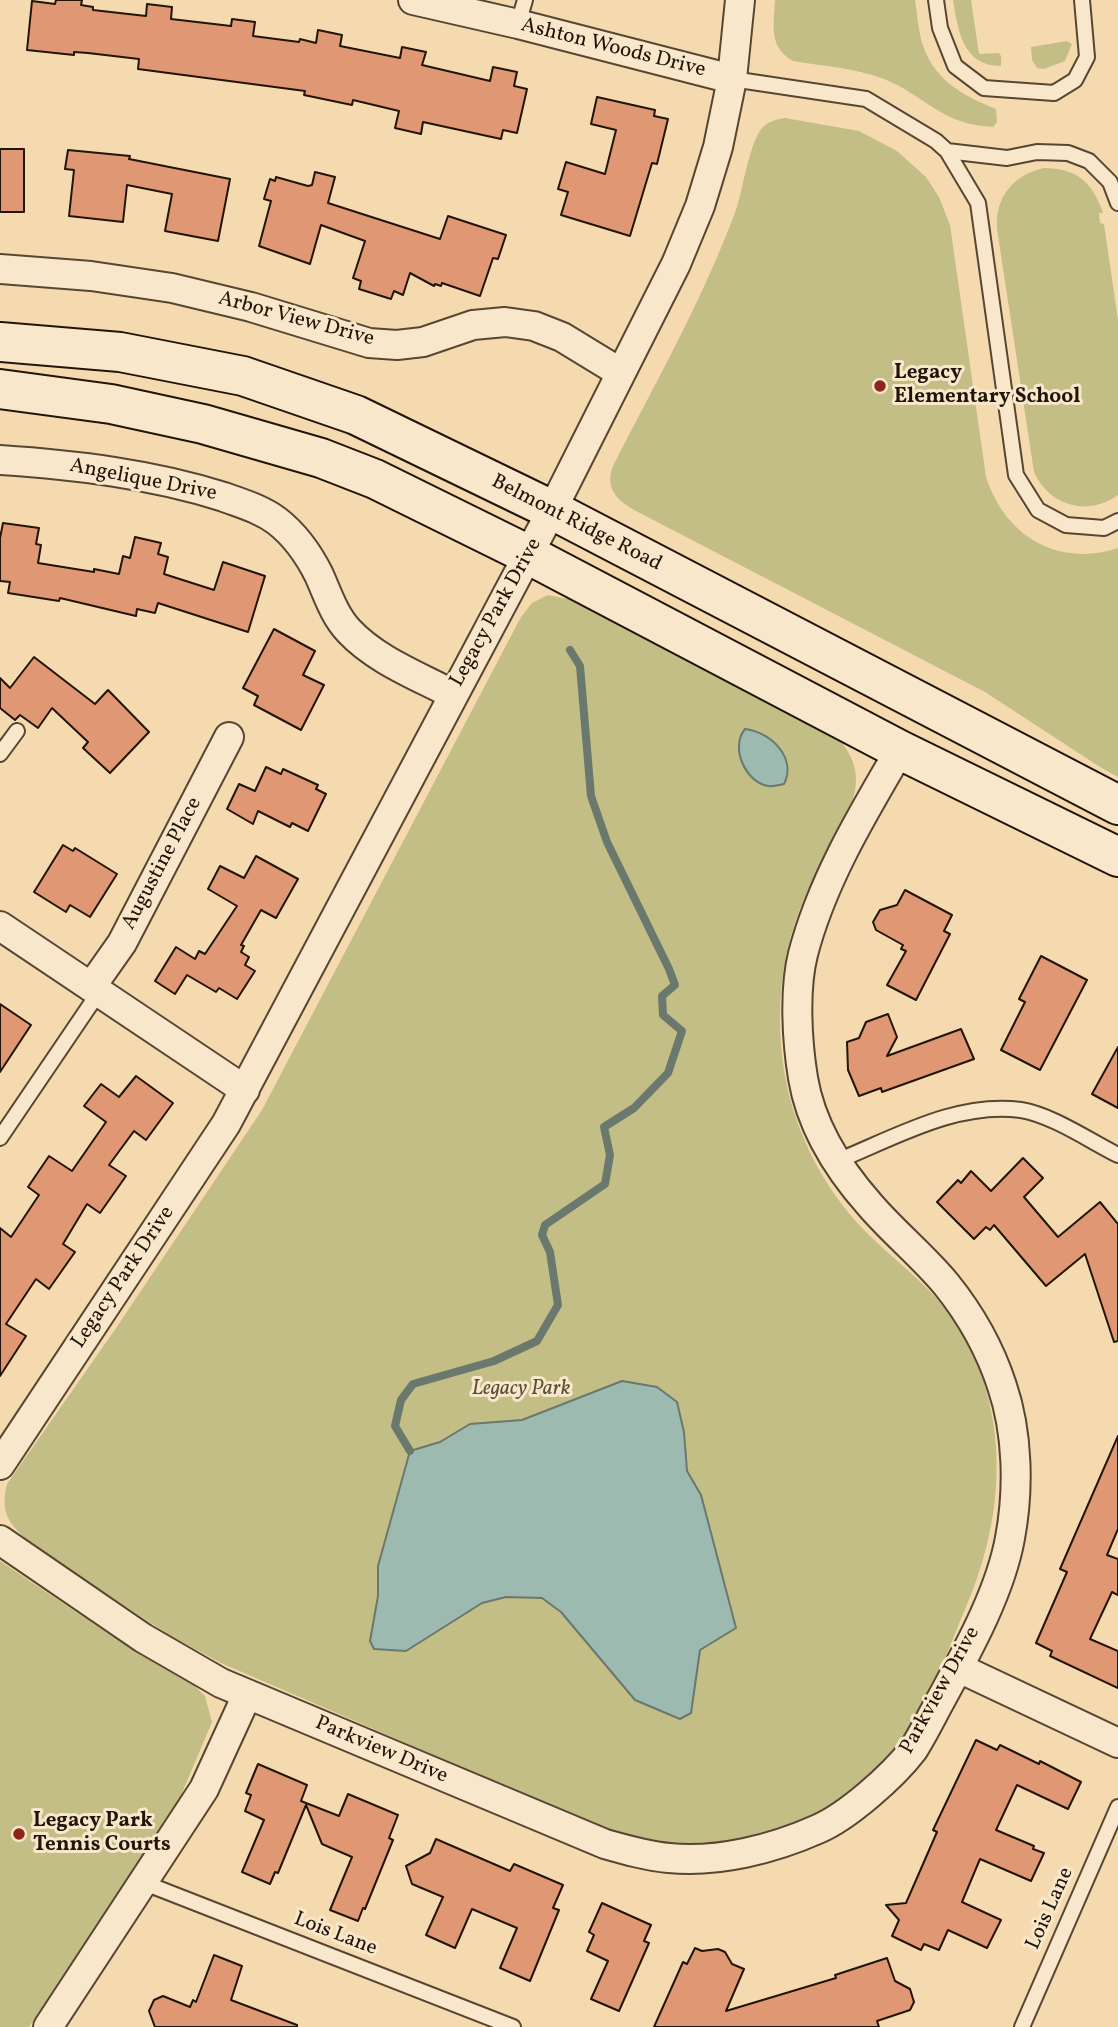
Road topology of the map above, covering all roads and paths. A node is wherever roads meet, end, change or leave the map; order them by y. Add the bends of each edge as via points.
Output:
1 (413, 0) edge
2 (740, 0) edge
3 (936, 0) edge
4 (1082, 0) edge
5 (522, 12) edge
6 (732, 79) junction
7 (947, 151) junction
8 (1118, 202) edge
9 (0, 269) edge
10 (0, 342) edge
11 (621, 373) junction
12 (0, 389) edge
13 (0, 460) edge
14 (552, 510) junction
15 (1118, 521) edge
16 (529, 555) junction
17 (452, 694) junction
18 (17, 731) dead end
19 (229, 737) dead end
20 (900, 750) junction
21 (0, 754) edge
22 (1118, 806) edge
23 (1118, 857) edge
24 (0, 926) edge
25 (95, 990) junction
26 (245, 1090) junction
27 (0, 1138) edge
28 (1118, 1155) edge
29 (837, 1161) junction
30 (0, 1465) edge
31 (0, 1540) edge
32 (958, 1668) junction
33 (247, 1695) junction
34 (1118, 1743) edge
35 (1118, 1807) edge
36 (142, 1882) junction
37 (48, 2027) edge
38 (513, 2027) edge
39 (1022, 2027) edge

1 - 5 street, Ashton Woods Drive
2 - 6 street, Legacy Park Drive
3 - 4 lane via 940,28 955,66 984,88 1054,93 1075,80 1087,57
5 - 6 street, Ashton Woods Drive
6 - 7 lane via 866,99
6 - 11 street, Legacy Park Drive via 700,206
7 - 8 lane via 1007,158 1037,152 1068,153 1089,161 1110,182
7 - 15 lane via 978,203 1016,475 1038,510 1066,525 1104,528
9 - 11 street, Arbor View Drive via 172,288 369,343 423,342 473,325 505,322 534,326 562,337
10 - 14 main road, Belmont Ridge Road via 120,352 243,376 356,415
11 - 14 street, Legacy Park Drive
12 - 16 main road via 111,404 203,424 321,458 375,479
13 - 17 street, Angelique Drive via 69,465 194,487 256,508 304,548 331,606 348,630 372,651
14 - 16 street, Legacy Park Drive
14 - 22 main road, Belmont Ridge Road
16 - 17 street, Legacy Park Drive
16 - 20 main road
17 - 26 street, Legacy Park Drive
18 - 21 lane
19 - 25 street, Augustine Place
20 - 23 main road
20 - 29 street, Parkview Drive via 829,878 802,957 796,1027 804,1081 816,1125
24 - 25 street
25 - 26 street
25 - 27 lane
26 - 30 street, Legacy Park Drive
28 - 29 lane via 1022,1110 981,1110 930,1122
29 - 32 street, Parkview Drive via 869,1204 946,1284 990,1353 1004,1390 1013,1434 1016,1492 1010,1541 993,1594
31 - 33 street, Parkview Drive via 142,1638
32 - 33 street, Parkview Drive via 913,1750 863,1800 821,1829 764,1848 707,1859 669,1858 605,1844
32 - 34 street
33 - 36 street via 204,1789
35 - 39 lane, Lois Lane
36 - 37 street
36 - 38 lane, Lois Lane

